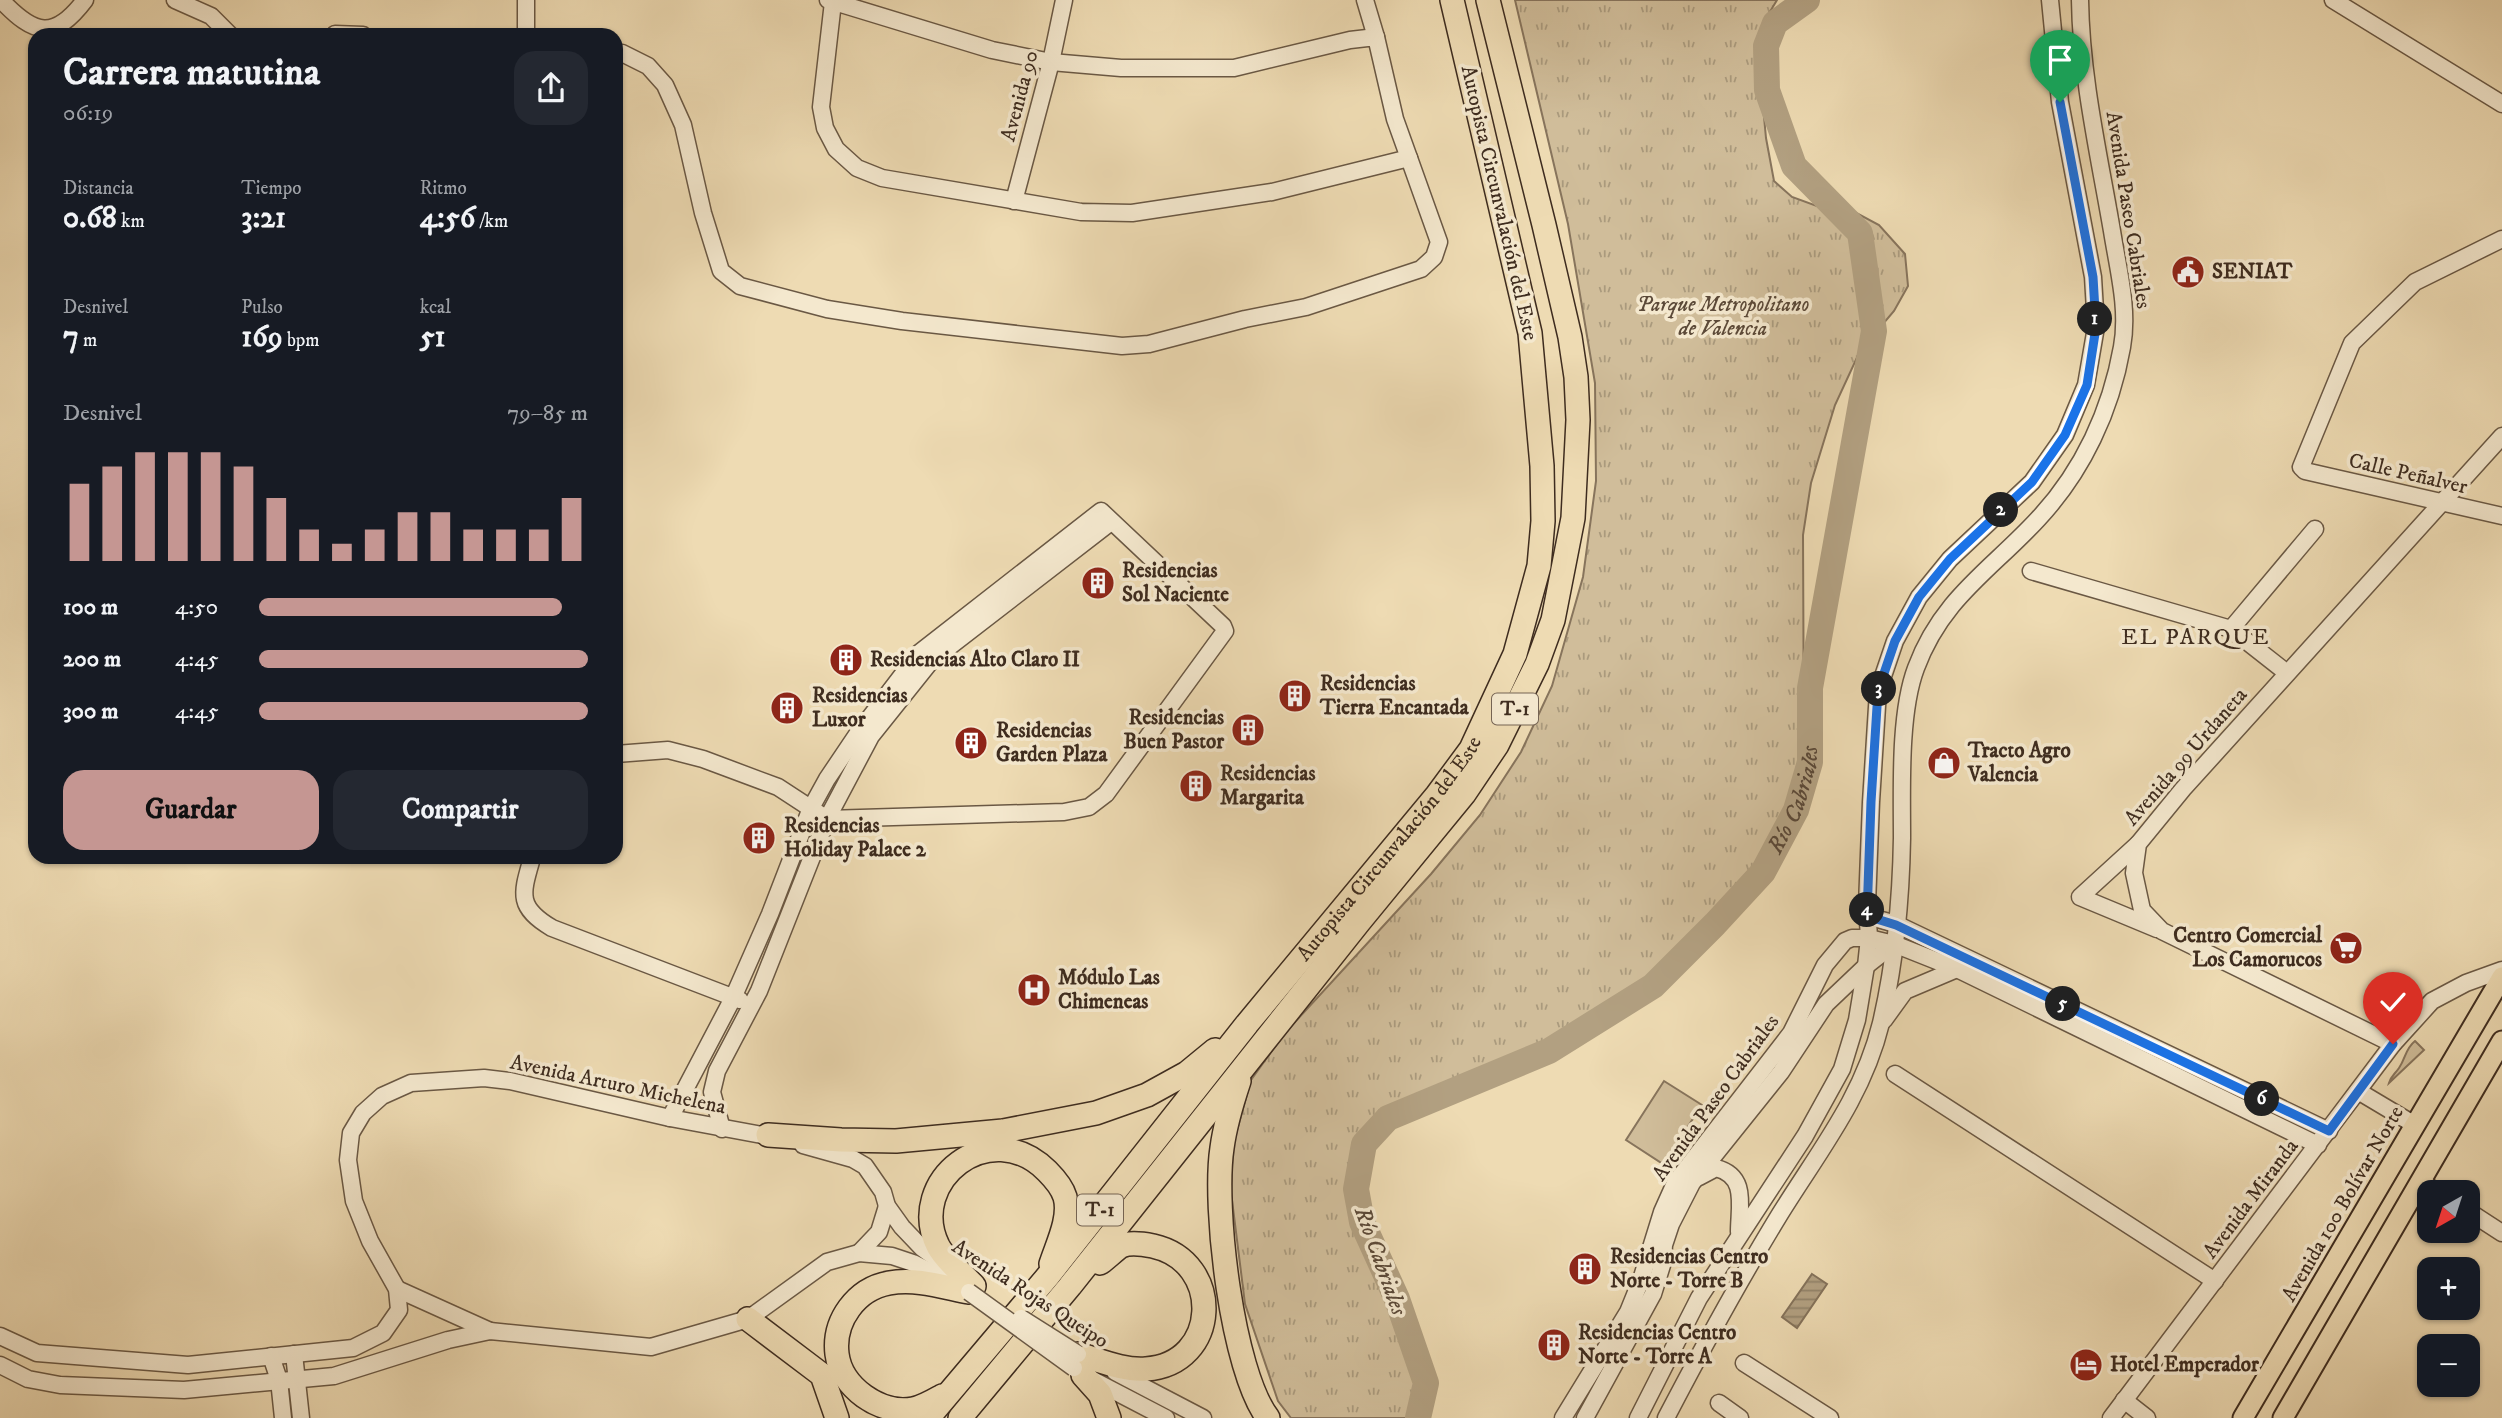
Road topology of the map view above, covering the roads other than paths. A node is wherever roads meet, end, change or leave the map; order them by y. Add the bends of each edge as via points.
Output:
1 (1, 0) edge
2 (85, 0) edge
3 (175, 0) edge
4 (526, 0) edge
5 (1064, 0) edge
6 (1365, 0) edge
7 (1452, 0) edge
8 (1488, 0) edge
9 (2050, 0) edge
10 (2080, 0) edge
11 (831, 1) edge
12 (2342, 3) edge
13 (223, 28) edge
14 (526, 28) edge
15 (1376, 37) junction
16 (623, 54) edge
17 (1051, 62) junction
18 (2502, 104) edge
19 (1409, 158) junction
20 (1014, 201) junction
21 (2502, 239) edge
22 (2502, 436) edge
23 (2441, 503) junction
24 (2502, 516) edge
25 (1106, 517) junction
26 (2315, 528) dead end
27 (2031, 571) dead end
28 (2231, 629) junction
29 (2287, 673) junction
30 (623, 753) edge
31 (811, 808) junction
32 (827, 819) junction
33 (2138, 844) junction
34 (530, 864) edge
35 (1867, 916) junction
36 (1896, 925) junction
37 (2162, 931) junction
38 (1869, 938) junction
39 (1894, 944) junction
40 (1866, 966) junction
41 (1957, 969) junction
42 (2502, 970) edge
43 (2502, 976) edge
44 (733, 998) junction
45 (752, 1005) junction
46 (1247, 1024) junction
47 (1880, 1025) junction
48 (2502, 1041) edge
49 (2393, 1044) junction
50 (1243, 1068) junction
51 (1895, 1074) dead end
52 (2358, 1091) junction
53 (670, 1118) junction
54 (2415, 1125) junction
55 (722, 1129) junction
56 (2329, 1131) junction
57 (768, 1135) junction
58 (2318, 1145) junction
59 (2432, 1180) edge
60 (1692, 1183) junction
61 (2417, 1205) edge
62 (887, 1206) junction
63 (2480, 1219) edge
64 (2502, 1233) edge
65 (1739, 1235) junction
66 (859, 1252) junction
67 (1048, 1276) junction
68 (2215, 1281) junction
69 (1070, 1286) junction
70 (397, 1289) junction
71 (971, 1289) junction
72 (748, 1320) junction
73 (490, 1331) junction
74 (0, 1336) edge
75 (294, 1354) junction
76 (271, 1356) junction
77 (1744, 1363) dead end
78 (0, 1365) edge
79 (1079, 1366) junction
80 (299, 1378) junction
81 (279, 1380) junction
82 (985, 1387) junction
83 (948, 1393) junction
84 (2124, 1400) junction
85 (1719, 1403) dead end
86 (283, 1418) edge
87 (301, 1418) edge
88 (837, 1418) edge
89 (928, 1418) edge
90 (960, 1418) edge
91 (985, 1418) edge
92 (1109, 1418) edge
93 (1166, 1418) edge
94 (1203, 1418) edge
95 (1268, 1418) edge
96 (1563, 1418) edge
97 (1585, 1418) edge
98 (1638, 1418) edge
99 (1666, 1418) edge
100 (1740, 1418) edge
101 (1830, 1418) edge
102 (2111, 1418) edge
103 (2147, 1418) edge
104 (2244, 1418) edge
105 (2283, 1418) edge

1 - 2 street via 20,20 52,28 71,18
3 - 13 street via 211,16
4 - 14 street
5 - 17 street, Avenida 90
6 - 15 street
7 - 46 highway, Autopista Circunvalación del Este / T-1 via 1529,319 1542,467 1539,566 1515,654 1471,749
8 - 50 highway, Autopista Circunvalación del Este / T-1 via 1576,377 1573,519 1553,620 1497,745 1464,794
9 - 35 street via 2060,102 2093,277 2096,327 2087,385 2065,435 2032,482 1950,559 1919,597 1895,641 1878,691
10 - 36 street, Avenida Paseo Cabriales via 2089,92 2123,295 2123,341 2114,387 2103,418 2058,496 1949,606 1915,671 1902,777
11 - 17 street via 992,50
11 - 20 street via 821,107 836,149 857,168 882,178
12 - 18 street
15 - 17 street via 1234,68 1121,68
15 - 19 street
16 - 19 street via 648,66 666,85 683,125 721,271 740,286 827,309 902,321 1122,346 1149,344 1354,292 1421,269 1434,257 1439,242
17 - 20 street, Avenida 90
19 - 20 street via 1272,192 1132,214
21 - 23 street, Calle Peñalver via 2415,282 2352,343 2301,467
22 - 23 street, Avenida 99 Urdaneta
23 - 24 street, Calle Peñalver
23 - 29 street, Avenida 99 Urdaneta
25 - 31 street via 919,653 858,733
25 - 32 street via 931,661 871,736
25 - 32 street via 1225,631 1106,794 1089,807 1064,812
26 - 28 street
27 - 28 street
28 - 29 street
29 - 33 street, Avenida 99 Urdaneta
30 - 31 street via 668,750 703,758 778,787
31 - 32 street
31 - 44 street
32 - 45 street
33 - 37 street, Avenida 99 Urdaneta via 2134,873 2143,910
33 - 37 street via 2080,897
34 - 44 street via 523,891 527,907 552,928
35 - 36 street
35 - 38 street
36 - 39 street, Avenida Paseo Cabriales
36 - 56 street
37 - 49 street, Avenida 99 Urdaneta
38 - 39 street
38 - 40 street
38 - 96 street, Avenida Paseo Cabriales via 1844,941 1825,965 1791,1033 1675,1183 1628,1312
39 - 40 street, Avenida Paseo Cabriales
39 - 41 street
39 - 47 street, Avenida Paseo Cabriales
40 - 60 street, Avenida Paseo Cabriales via 1826,1004 1781,1072
40 - 65 street via 1842,1069 1805,1136
41 - 47 street via 1905,991
41 - 58 street
42 - 49 street, Avenida Miranda via 2432,1001
43 - 54 main road, Avenida 100 Bolívar Norte
44 - 45 street
44 - 53 street
45 - 55 street via 712,1092
46 - 57 highway via 1187,1073 1147,1095 1097,1113 1003,1131 896,1141
46 - 67 highway, Autopista Circunvalación del Este / T-1
47 - 99 street, Avenida Paseo Cabriales via 1861,1082 1835,1132 1724,1309
48 - 59 main road
49 - 52 street, Avenida Miranda
50 - 69 highway, Autopista Circunvalación del Este / T-1
50 - 95 highway via 1222,1149 1220,1205 1239,1344
51 - 68 street
52 - 54 street
52 - 56 street, Avenida Miranda
53 - 55 street, Avenida Arturo Michelena
53 - 70 street, Avenida Arturo Michelena via 484,1078 411,1083 382,1096 363,1113 351,1133 348,1160 354,1201
54 - 104 main road, Avenida 100 Bolívar Norte
55 - 57 street, Avenida Arturo Michelena
56 - 58 street, Avenida Miranda
57 - 62 street, Avenida Arturo Michelena via 865,1166
58 - 68 street, Avenida Miranda
60 - 65 street via 1716,1168 1735,1179 1740,1193
60 - 97 street, Avenida Paseo Cabriales via 1671,1224 1653,1294
61 - 105 main road
62 - 66 street via 879,1232
62 - 71 street, Avenida Rojas Queipo via 922,1248
63 - 64 street
65 - 98 street via 1699,1298
66 - 71 street, Avenida Rojas Queipo via 914,1263
66 - 72 street via 827,1262
67 - 71 highway via 1065,1219 1066,1198 1056,1180 1025,1154 995,1148 963,1160 948,1173 931,1202 939,1249
67 - 83 highway, Autopista Circunvalación del Este / T-1
68 - 84 street, Avenida Miranda
69 - 79 highway via 1123,1245 1141,1243 1177,1255 1199,1279 1205,1302 1199,1334 1179,1359 1146,1369
69 - 82 highway, Autopista Circunvalación del Este / T-1
70 - 73 street
70 - 75 street via 398,1310 383,1333 353,1349
71 - 79 street, Avenida Rojas Queipo, bridge
71 - 83 highway via 887,1283 855,1300 837,1335 837,1356 844,1374 874,1403 889,1409 913,1409
72 - 73 street via 651,1347
72 - 88 highway via 822,1375
73 - 80 street via 334,1376
74 - 76 street via 37,1353 160,1364
75 - 76 street
75 - 80 street
76 - 81 street
77 - 101 street
78 - 81 street via 28,1379 60,1385 184,1390
79 - 92 highway via 1100,1394
79 - 93 street, Avenida Rojas Queipo
79 - 94 street, Avenida Rojas Queipo via 1143,1385
80 - 81 street
80 - 87 street
81 - 86 street
82 - 90 highway, Autopista Circunvalación del Este / T-1
82 - 91 highway
83 - 89 highway, Autopista Circunvalación del Este / T-1
84 - 102 street, Avenida Miranda
84 - 103 street
85 - 100 street

